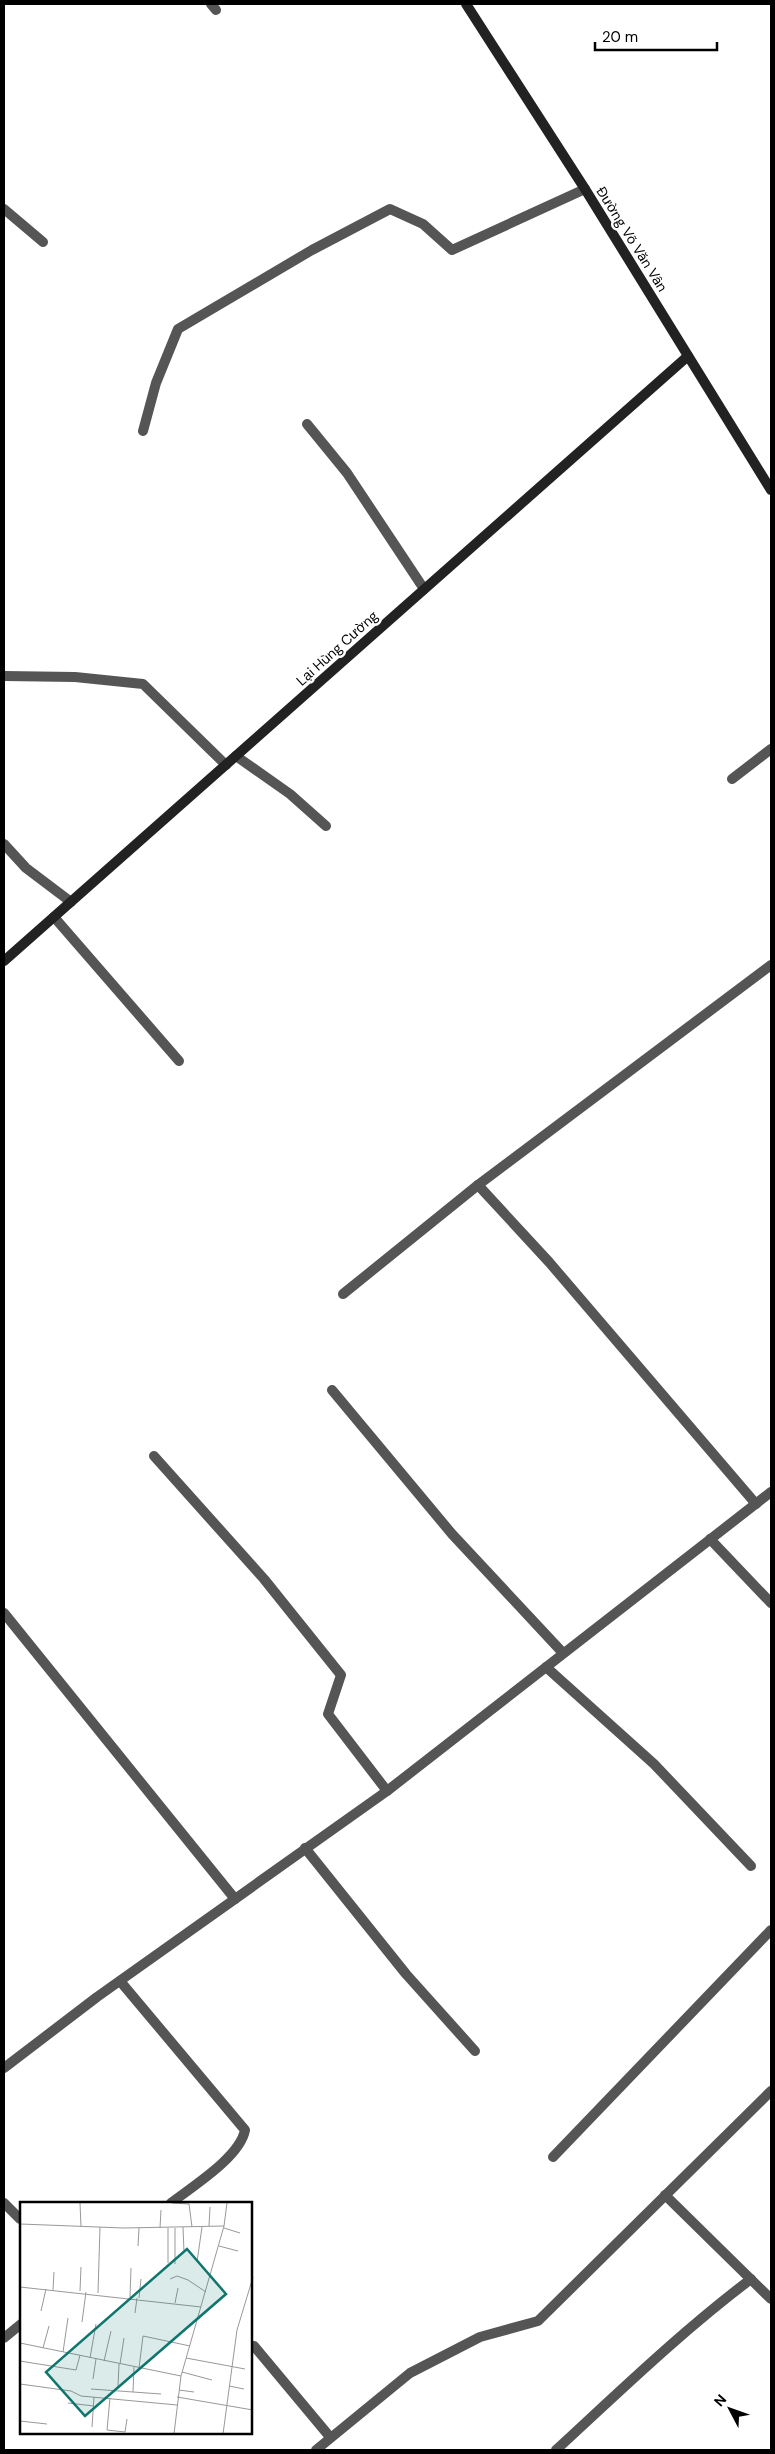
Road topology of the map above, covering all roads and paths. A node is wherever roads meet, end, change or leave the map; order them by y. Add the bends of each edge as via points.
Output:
1 (466, 4) edge
2 (585, 189) junction
3 (4, 209) edge
4 (43, 242) dead end
5 (688, 356) junction
6 (307, 424) dead end
7 (143, 432) dead end
8 (771, 490) edge
9 (424, 589) junction
10 (4, 676) edge
11 (771, 749) edge
12 (236, 756) junction
13 (226, 764) junction
14 (732, 779) dead end
15 (326, 826) dead end
16 (4, 844) edge
17 (71, 902) junction
18 (54, 917) junction
19 (4, 961) edge
20 (771, 965) edge
21 (179, 1061) dead end
22 (478, 1185) junction
23 (343, 1294) dead end
24 (332, 1390) dead end
25 (154, 1456) dead end
26 (771, 1492) edge
27 (756, 1504) junction
28 (710, 1539) junction
29 (771, 1603) edge
30 (4, 1613) edge
31 (563, 1653) junction
32 (546, 1667) junction
33 (387, 1791) junction
34 (305, 1848) junction
35 (751, 1866) dead end
36 (235, 1899) junction
37 (771, 1930) edge
38 (120, 1981) junction
39 (475, 2052) dead end
40 (4, 2068) edge
41 (771, 2091) edge
42 (553, 2157) dead end
43 (666, 2195) junction
44 (172, 2202) edge
45 (4, 2203) edge
46 (20, 2219) edge
47 (751, 2279) junction
48 (771, 2299) edge
49 (20, 2325) edge
50 (4, 2338) edge
51 (254, 2346) dead end
52 (330, 2437) junction
53 (316, 2450) edge
54 (556, 2450) edge

1 - 2 street, Đường Võ Văn Vân
2 - 5 street, Đường Võ Văn Vân
2 - 7 street via 452,250 423,224 390,209 312,250 178,329 156,384
3 - 4 street
5 - 8 street, Đường Võ Văn Vân
5 - 9 street, Lại Hùng Cường
6 - 9 street via 347,473
9 - 12 street, Lại Hùng Cường
10 - 13 street via 143,684
11 - 14 street
12 - 13 street, Lại Hùng Cường
12 - 15 street via 290,794
13 - 17 street, Lại Hùng Cường
16 - 17 street via 26,868
17 - 18 street, Lại Hùng Cường
18 - 19 street, Lại Hùng Cường
18 - 21 street
20 - 22 street
22 - 23 street
22 - 27 street via 549,1262
24 - 31 street via 452,1534
25 - 33 street via 264,1579 341,1674 328,1714
26 - 27 street
27 - 28 street
28 - 29 street
28 - 31 street
30 - 36 street
31 - 32 street
32 - 33 street
32 - 35 street via 654,1764
33 - 34 street
34 - 36 street
34 - 39 street via 406,1974
36 - 38 street
37 - 42 street
38 - 40 street
38 - 44 street via 245,2130 244,2137 231,2155
41 - 43 street
43 - 47 street
43 - 52 street via 538,2321 480,2337 410,2374
45 - 46 street
47 - 48 street
47 - 54 street via 642,2370
49 - 50 street
51 - 52 street
52 - 53 street

